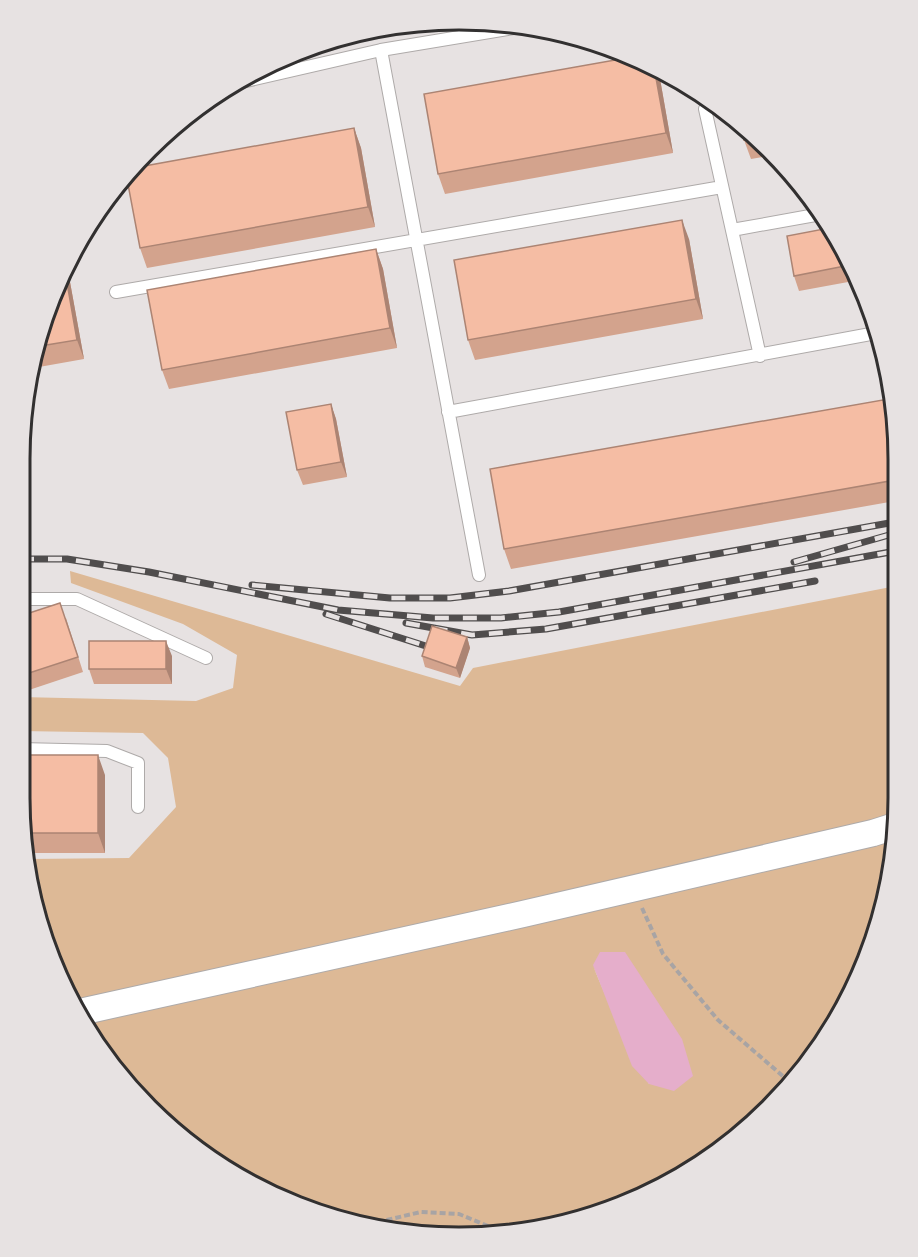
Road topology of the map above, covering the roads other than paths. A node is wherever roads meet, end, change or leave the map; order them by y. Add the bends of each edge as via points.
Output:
1 (492, 32) edge
2 (381, 50) junction
3 (263, 77) edge
4 (705, 108) dead end
5 (722, 187) junction
6 (812, 216) edge
7 (732, 230) junction
8 (417, 240) junction
9 (116, 292) dead end
10 (869, 334) edge
11 (760, 356) junction
12 (448, 412) junction
13 (479, 575) dead end
14 (30, 599) edge
15 (206, 658) dead end
16 (30, 749) edge
17 (138, 807) dead end
18 (887, 828) edge
19 (86, 1011) edge

1 - 2 lane
2 - 3 lane
2 - 8 lane
4 - 5 lane
5 - 7 lane
5 - 8 lane
6 - 7 lane
7 - 11 lane
8 - 9 lane
8 - 12 lane
10 - 11 lane
11 - 12 lane
12 - 13 lane
14 - 15 lane via 78,599
16 - 17 lane via 106,751 138,763
18 - 19 street

